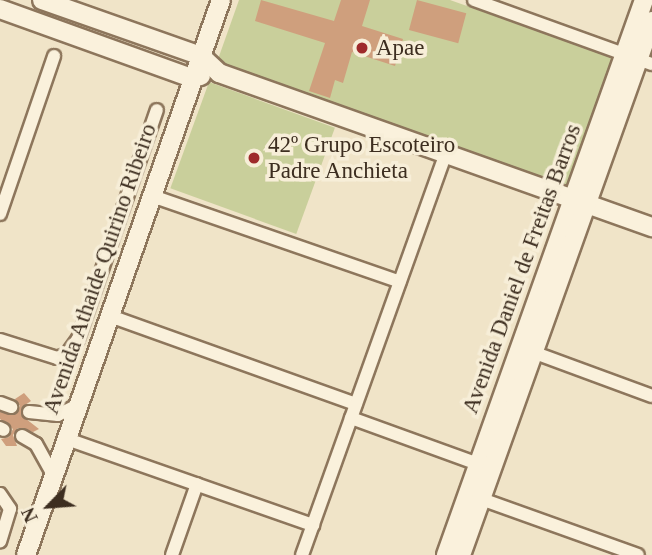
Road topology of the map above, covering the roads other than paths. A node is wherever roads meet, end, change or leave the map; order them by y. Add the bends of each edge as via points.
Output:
1 (42, 0) edge
2 (221, 0) edge
3 (474, 0) edge
4 (644, 0) edge
5 (83, 7) edge
6 (0, 9) edge
7 (652, 21) edge
8 (171, 47) junction
9 (54, 56) dead end
10 (201, 56) junction
11 (638, 59) edge
12 (165, 67) junction
13 (219, 73) junction
14 (192, 78) junction
15 (157, 110) dead end
16 (447, 151) junction
17 (152, 196) junction
18 (580, 201) junction
19 (0, 214) edge
20 (652, 227) edge
21 (400, 282) junction
22 (110, 316) junction
23 (0, 340) edge
24 (527, 350) junction
25 (652, 396) edge
26 (80, 404) junction
27 (356, 404) junction
28 (29, 412) dead end
29 (351, 418) junction
30 (22, 436) dead end
31 (68, 439) junction
32 (478, 464) junction
33 (54, 477) junction
34 (197, 484) junction
35 (0, 494) edge
36 (474, 496) junction
37 (313, 525) junction
38 (0, 542) edge
39 (26, 555) edge
40 (172, 555) edge
41 (302, 555) edge
42 (446, 555) edge
43 (461, 555) edge
44 (638, 555) edge

1 - 5 street
2 - 10 street, Avenida Athaide Quirino Ribeiro
3 - 11 street
4 - 11 street, Avenida Daniel de Freitas Barros
5 - 8 street
6 - 12 street
7 - 11 street, Avenida Daniel de Freitas Barros
8 - 10 street
8 - 12 street
9 - 19 street
10 - 13 street
10 - 14 street, Avenida Athaide Quirino Ribeiro
11 - 18 street, Avenida Daniel de Freitas Barros
12 - 14 street
13 - 14 street
13 - 16 street
14 - 17 street, Avenida Athaide Quirino Ribeiro
15 - 23 street via 78,339 67,354 57,358
16 - 18 street
16 - 21 street
17 - 21 street
17 - 22 street, Avenida Athaide Quirino Ribeiro
18 - 20 street
18 - 24 street, Avenida Daniel de Freitas Barros
21 - 27 street
22 - 26 street, Avenida Athaide Quirino Ribeiro
22 - 27 street
24 - 25 street
24 - 32 street, Avenida Daniel de Freitas Barros
24 - 36 street, Avenida Daniel de Freitas Barros
26 - 28 street via 58,415
26 - 31 street, Avenida Athaide Quirino Ribeiro
27 - 29 street
29 - 32 street
29 - 37 street
30 - 33 street via 36,444
31 - 33 street, Avenida Athaide Quirino Ribeiro
31 - 34 street
32 - 36 street, Avenida Daniel de Freitas Barros
33 - 39 street, Avenida Athaide Quirino Ribeiro
34 - 37 street
34 - 40 street
35 - 38 street via 10,509
36 - 42 street, Avenida Daniel de Freitas Barros
36 - 43 street, Avenida Daniel de Freitas Barros
36 - 44 street
37 - 41 street

